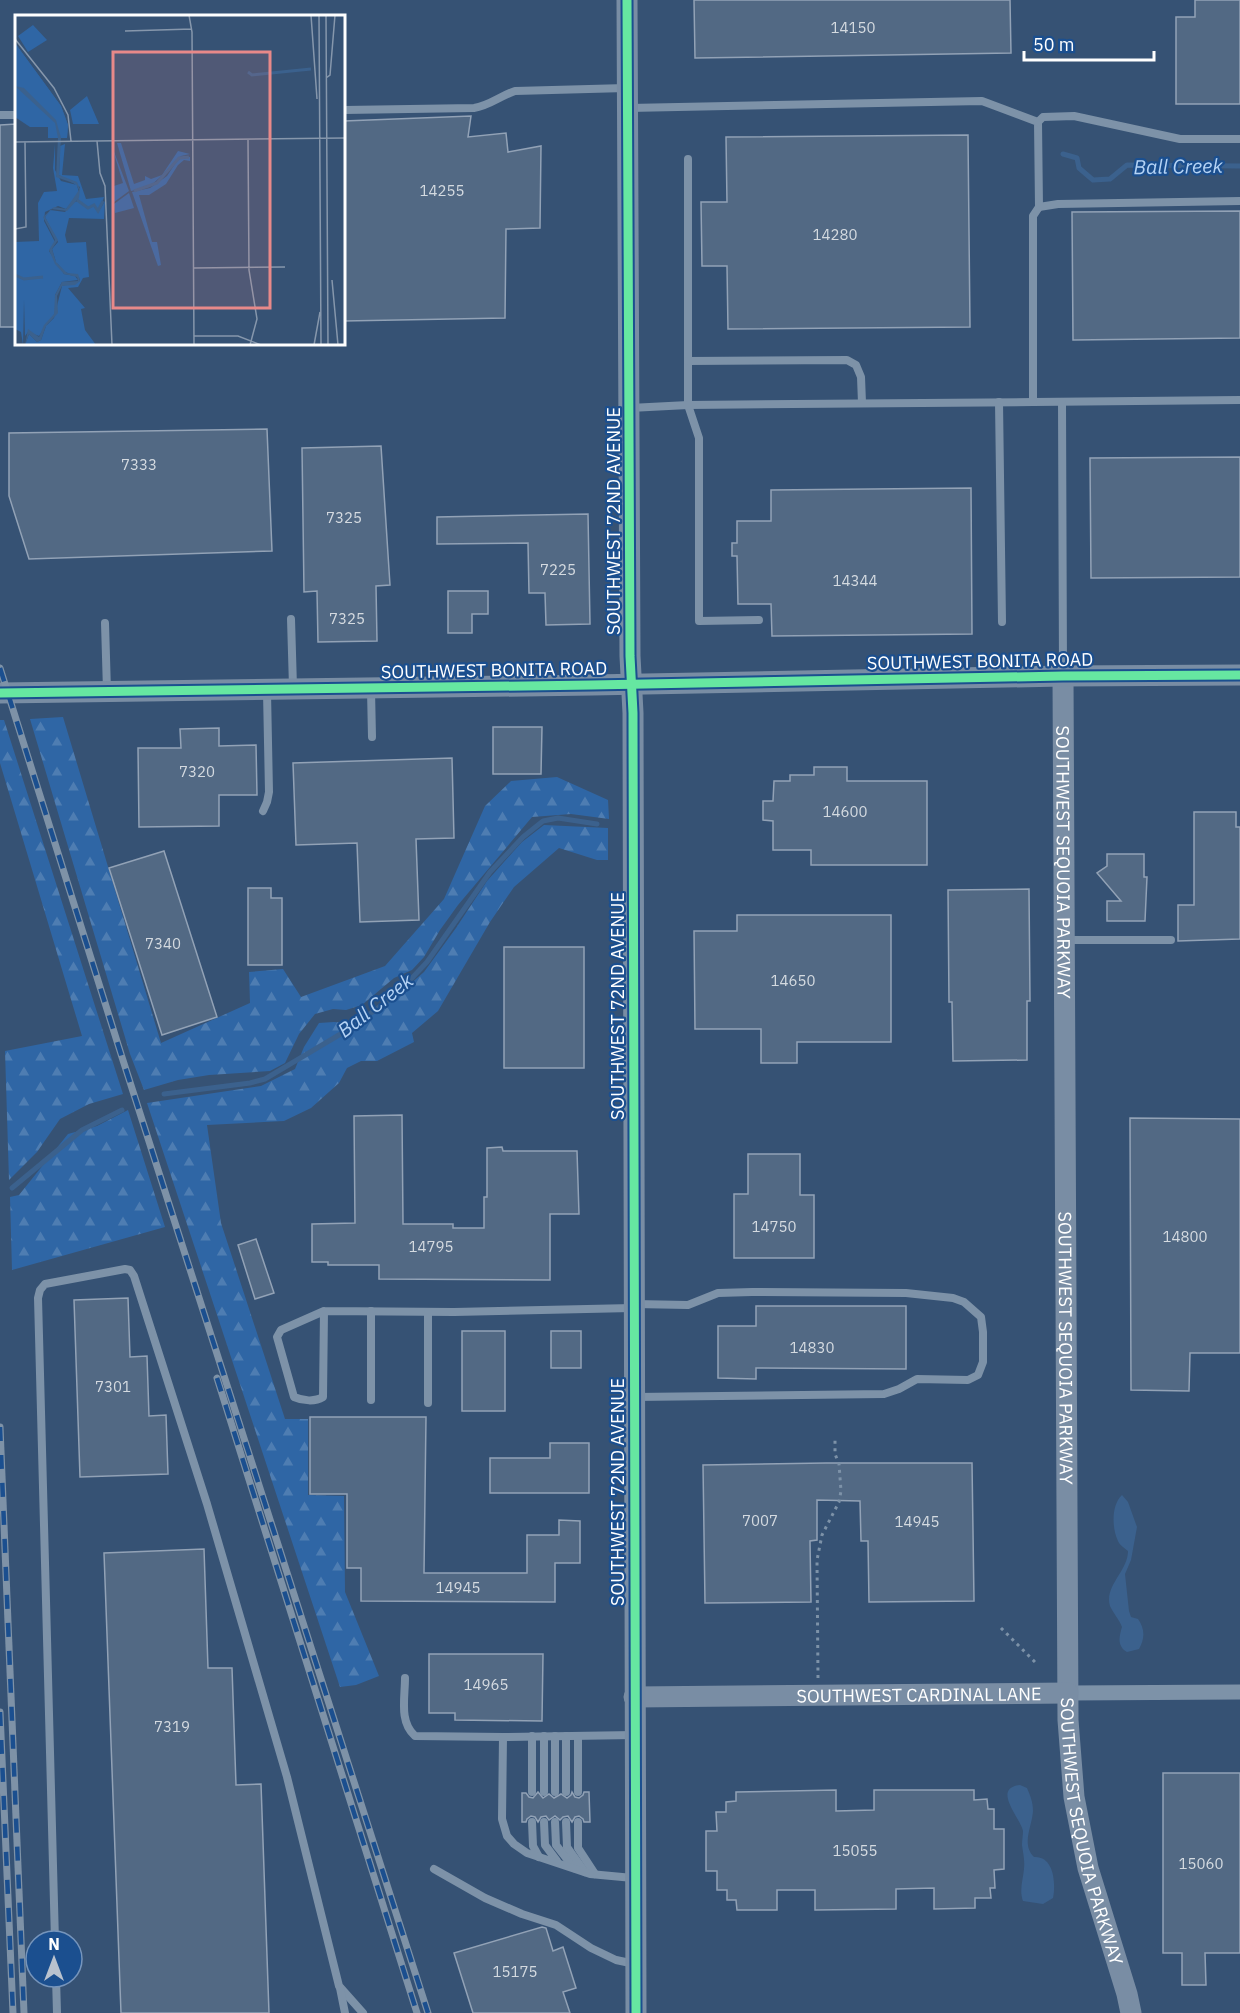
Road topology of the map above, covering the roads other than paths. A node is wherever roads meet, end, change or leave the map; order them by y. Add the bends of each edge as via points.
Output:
1 (627, 0) edge
2 (628, 98) junction
3 (345, 110) edge
4 (1038, 122) junction
5 (1240, 139) edge
6 (688, 159) dead end
7 (1240, 201) edge
8 (1039, 207) junction
9 (688, 361) junction
10 (1240, 400) edge
11 (999, 402) junction
12 (1033, 402) junction
13 (1062, 402) junction
14 (862, 404) junction
15 (688, 405) junction
16 (630, 408) junction
17 (291, 619) dead end
18 (759, 620) dead end
19 (1002, 622) dead end
20 (105, 623) dead end
21 (1240, 675) edge
22 (1064, 676) junction
23 (631, 684) junction
24 (371, 689) junction
25 (293, 690) junction
26 (267, 691) junction
27 (107, 692) junction
28 (0, 693) edge
29 (372, 737) dead end
30 (262, 811) dead end
31 (1065, 940) junction
32 (1171, 940) dead end
33 (634, 1306) junction
34 (324, 1311) junction
35 (371, 1311) junction
36 (428, 1312) junction
37 (634, 1397) junction
38 (371, 1400) dead end
39 (428, 1403) dead end
40 (405, 1678) dead end
41 (1240, 1692) edge
42 (1068, 1693) junction
43 (634, 1697) junction
44 (634, 1735) junction
45 (532, 1736) junction
46 (544, 1736) junction
47 (555, 1736) junction
48 (566, 1736) junction
49 (578, 1736) junction
50 (503, 1737) junction
51 (532, 1792) dead end
52 (544, 1792) dead end
53 (555, 1792) dead end
54 (566, 1792) dead end
55 (578, 1792) dead end
56 (532, 1822) dead end
57 (544, 1822) dead end
58 (555, 1822) dead end
59 (566, 1822) dead end
60 (578, 1822) dead end
61 (539, 1857) junction
62 (560, 1864) junction
63 (434, 1869) dead end
64 (574, 1869) junction
65 (585, 1872) junction
66 (595, 1874) junction
67 (635, 1878) junction
68 (56, 1929) edge
69 (636, 1964) junction
70 (339, 1986) junction
71 (56, 1989) edge
72 (57, 2013) edge
73 (345, 2013) edge
74 (363, 2013) edge
75 (636, 2013) edge
76 (1131, 2013) edge

1 - 2 main road, SOUTHWEST 72ND AVENUE
2 - 3 lane via 515,92 474,108
2 - 4 lane via 982,101
2 - 16 main road, SOUTHWEST 72ND AVENUE
4 - 5 lane via 1044,117 1074,116 1180,139
4 - 8 lane
6 - 9 lane
7 - 8 lane
8 - 12 lane via 1033,216
9 - 14 lane via 847,360 856,365 861,377
9 - 15 lane
10 - 13 lane
11 - 12 lane
11 - 14 lane
11 - 19 lane
12 - 13 lane
13 - 22 lane
14 - 15 lane
15 - 16 lane
15 - 18 lane via 699,438 699,621
16 - 23 main road, SOUTHWEST 72ND AVENUE
17 - 25 lane
20 - 27 lane
21 - 22 main road, SOUTHWEST BONITA ROAD
22 - 23 main road, SOUTHWEST BONITA ROAD
22 - 31 main road, SOUTHWEST SEQUOIA PARKWAY
23 - 24 main road, SOUTHWEST BONITA ROAD
23 - 33 main road, SOUTHWEST 72ND AVENUE
24 - 25 main road, SOUTHWEST BONITA ROAD
24 - 29 lane
25 - 26 main road, SOUTHWEST BONITA ROAD
26 - 27 main road, SOUTHWEST BONITA ROAD
26 - 30 lane via 269,792
27 - 28 main road, SOUTHWEST BONITA ROAD
31 - 32 lane
31 - 42 main road, SOUTHWEST SEQUOIA PARKWAY
33 - 36 lane
33 - 37 main road, SOUTHWEST 72ND AVENUE
33 - 37 lane via 687,1305 718,1293 906,1293 954,1298 981,1317 983,1362 978,1375 968,1380 917,1379 884,1394
34 - 34 lane via 281,1330 277,1337 294,1397 301,1400 323,1397
34 - 35 lane
35 - 36 lane
35 - 38 lane
36 - 39 lane
37 - 43 main road, SOUTHWEST 72ND AVENUE
40 - 50 lane via 404,1718 415,1736
41 - 42 street, SOUTHWEST CARDINAL LANE
42 - 43 main road, SOUTHWEST CARDINAL LANE
42 - 76 main road, SOUTHWEST SEQUOIA PARKWAY via 1070,1758 1080,1831
43 - 44 main road, SOUTHWEST 72ND AVENUE
44 - 49 lane
44 - 67 main road, SOUTHWEST 72ND AVENUE
45 - 46 lane
45 - 50 lane
45 - 51 lane
46 - 47 lane
46 - 52 lane
47 - 48 lane
47 - 53 lane
48 - 49 lane
48 - 54 lane
49 - 55 lane
50 - 61 lane via 503,1827 514,1845
56 - 61 lane via 533,1846
57 - 62 lane via 545,1845
58 - 64 lane via 556,1845
59 - 65 lane via 567,1847
60 - 66 lane via 578,1848
61 - 62 lane
62 - 64 lane
63 - 69 lane via 485,1898 556,1925 616,1960
64 - 65 lane
65 - 66 lane
66 - 67 lane
67 - 69 main road, SOUTHWEST 72ND AVENUE
68 - 70 lane via 38,1298 45,1284 125,1269 134,1276 207,1504 287,1777
69 - 75 main road, SOUTHWEST 72ND AVENUE
70 - 73 lane
70 - 74 lane
71 - 72 lane

